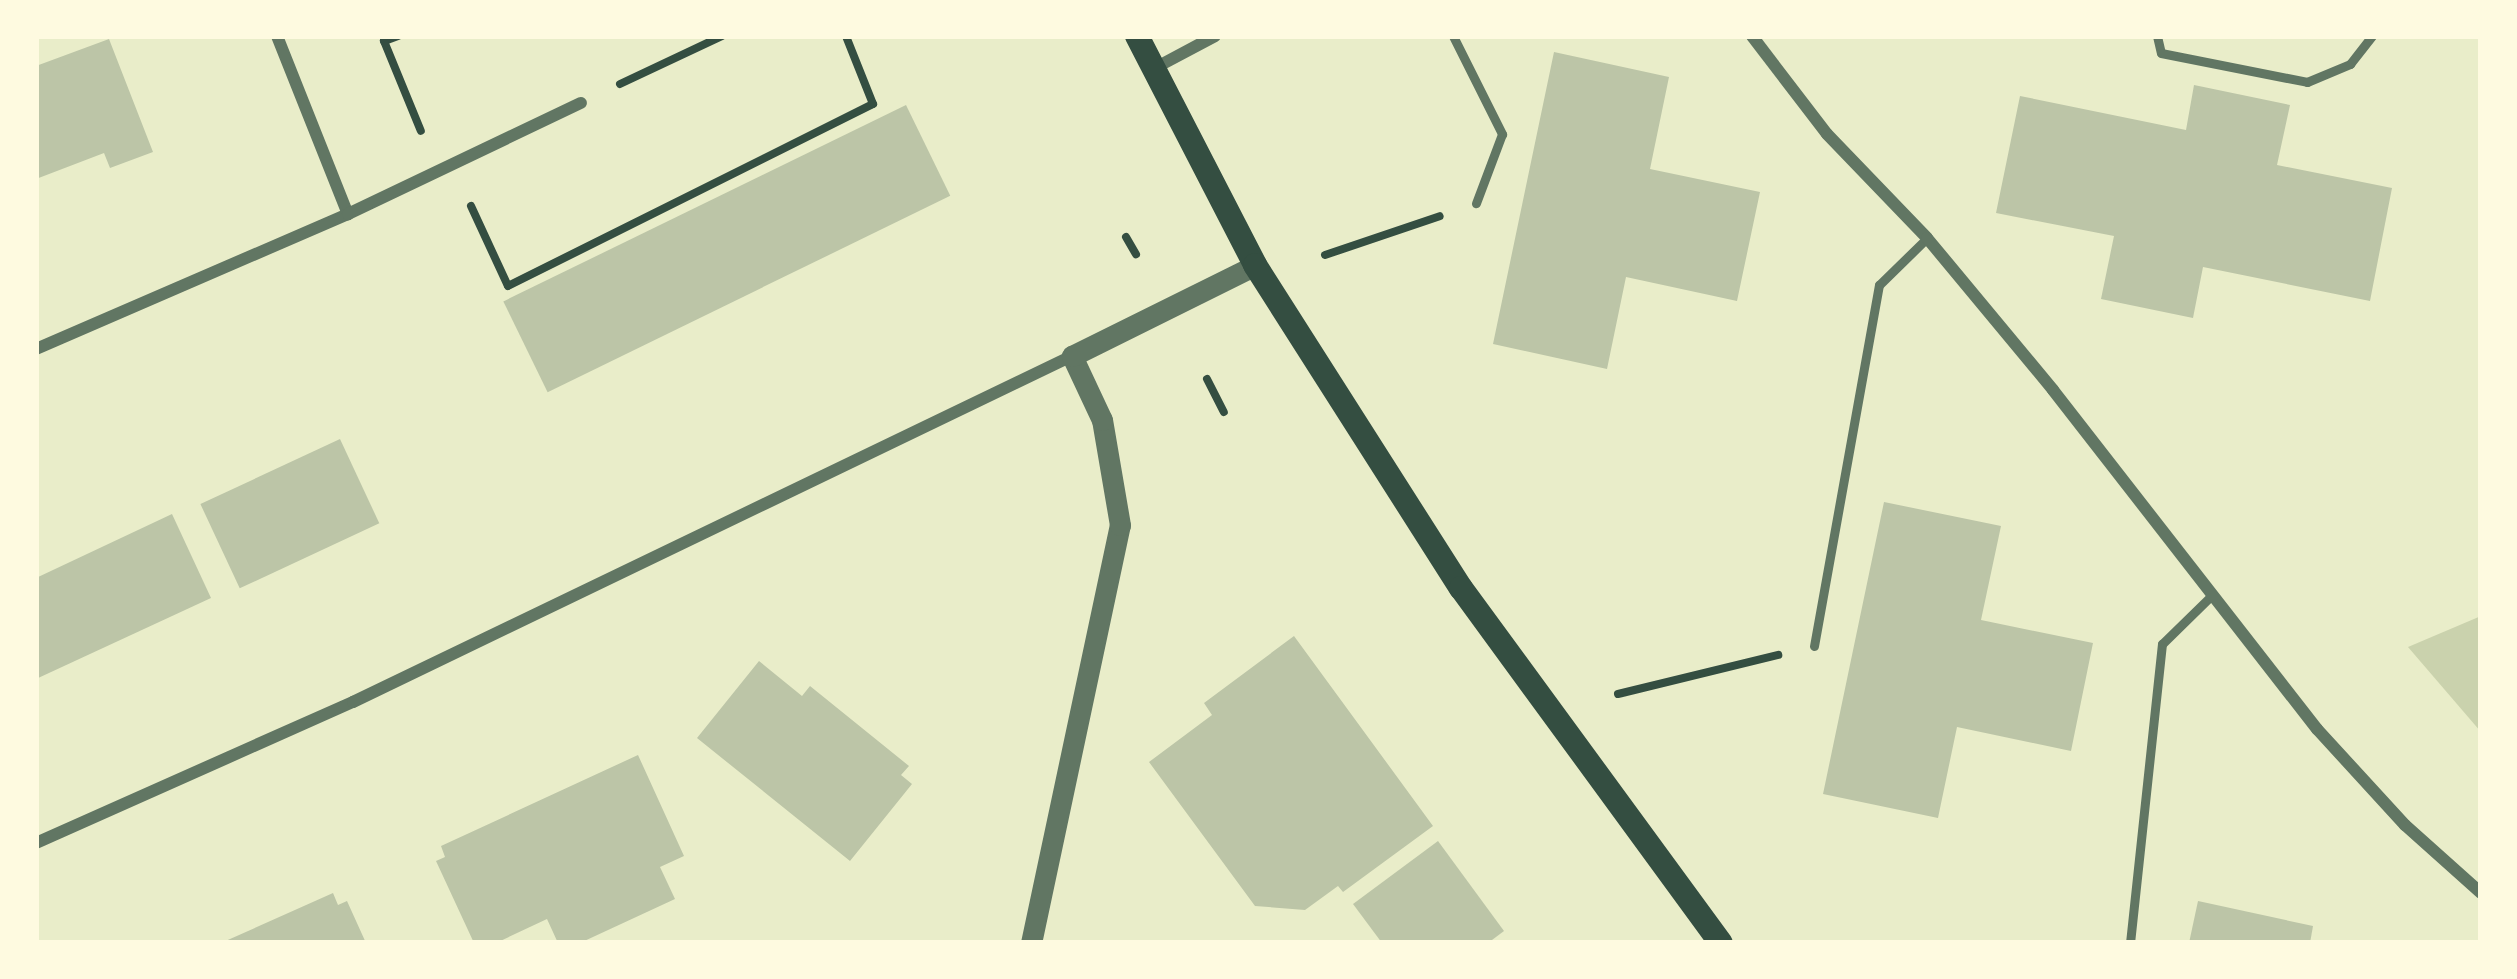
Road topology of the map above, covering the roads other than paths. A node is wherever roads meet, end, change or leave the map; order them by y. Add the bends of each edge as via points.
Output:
1 (277, 36) edge
2 (1137, 36) edge
3 (1215, 36) edge
4 (1453, 36) edge
5 (1751, 36) edge
6 (2157, 36) edge
7 (2372, 36) edge
8 (1153, 69) junction
9 (581, 103) road end
10 (1475, 203) road end
11 (348, 214) junction
12 (1927, 238) junction
13 (1255, 265) junction
14 (36, 349) edge
15 (1072, 356) junction
16 (2210, 597) junction
17 (1814, 646) road end
18 (36, 842) edge
19 (2481, 893) edge
20 (1031, 943) edge
21 (1721, 943) edge
22 (2130, 943) edge

1 - 11 street
2 - 8 main road
3 - 8 street
4 - 10 lane via 1502,134
5 - 12 street via 1827,134
6 - 7 lane via 2161,52 2307,82 2350,64
8 - 13 main road
9 - 11 street
11 - 14 street
12 - 16 street
12 - 17 lane via 1880,285
13 - 15 street
13 - 21 main road via 1461,588
15 - 18 street via 353,701
15 - 20 street via 1102,419 1120,525
16 - 19 street via 2404,825
16 - 22 lane via 2162,644

